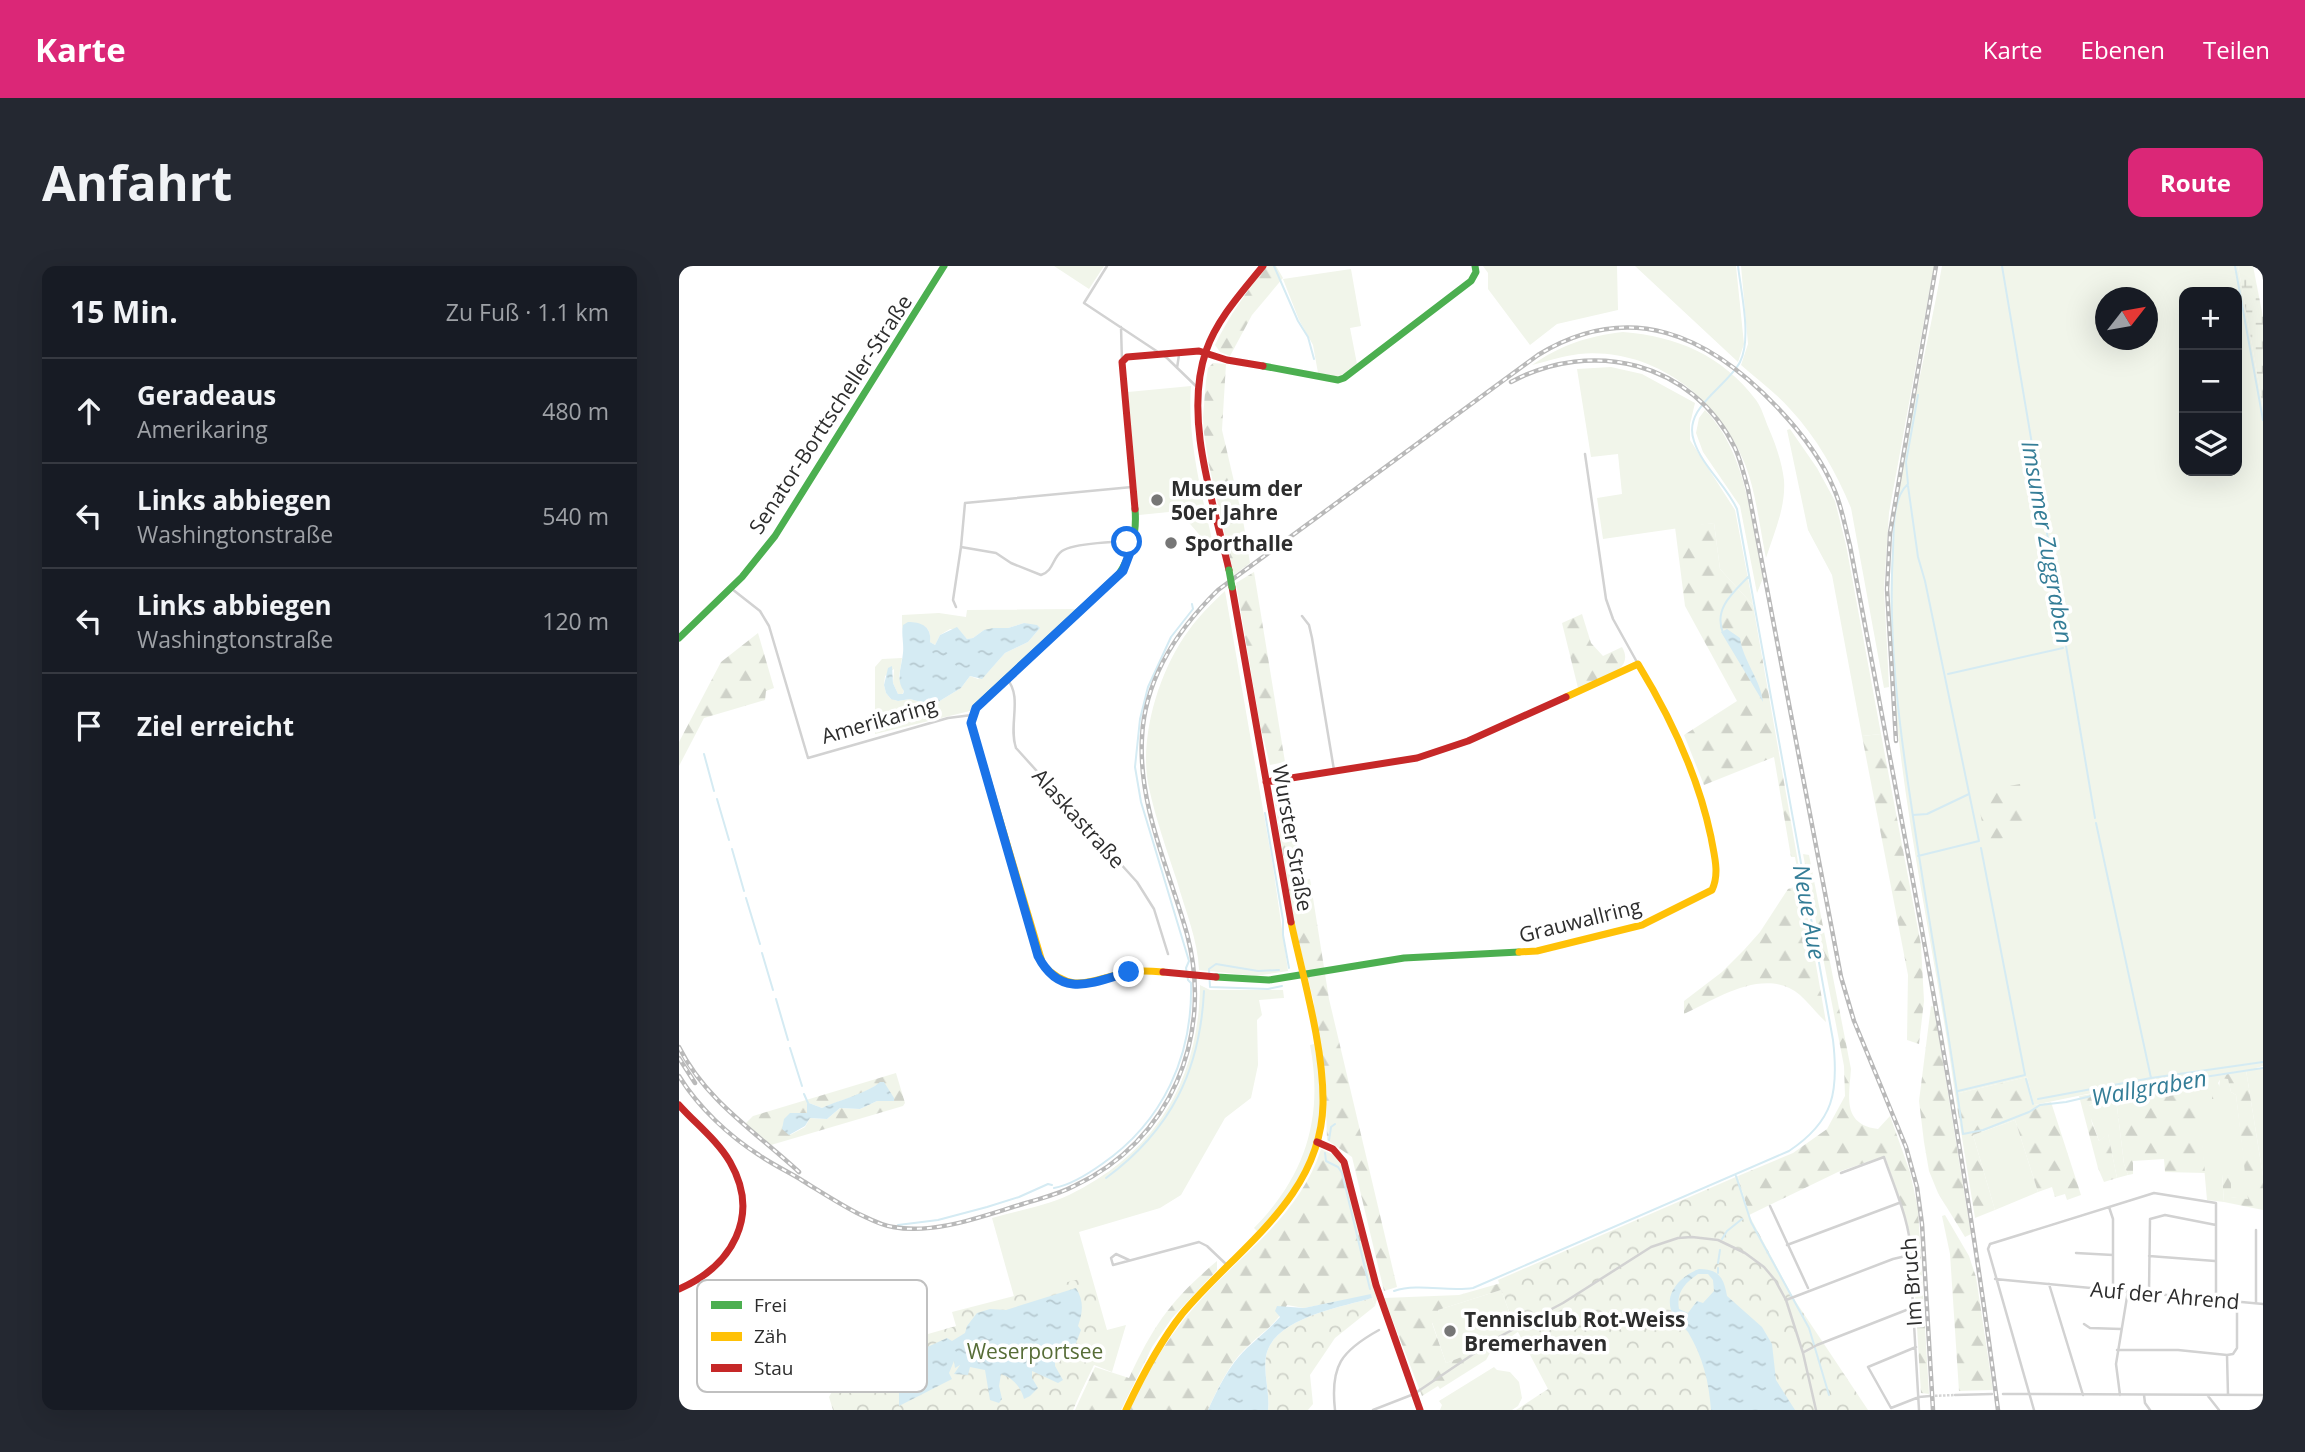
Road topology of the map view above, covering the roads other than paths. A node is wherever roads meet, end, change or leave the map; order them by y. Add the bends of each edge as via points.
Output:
1 (944, 266) edge
2 (1107, 266) edge
3 (1263, 266) edge
4 (1475, 266) edge
5 (1121, 327) junction
6 (1206, 352) junction
7 (1182, 353) junction
8 (1160, 354) junction
9 (1122, 362) junction
10 (1177, 368) junction
11 (1199, 388) junction
12 (1584, 454) dead end
13 (1133, 487) junction
14 (1134, 542) junction
15 (961, 547) junction
16 (742, 577) junction
17 (731, 588) junction
18 (741, 596) junction
19 (956, 607) dead end
20 (1302, 616) dead end
21 (680, 637) edge
22 (1638, 664) junction
23 (1007, 679) junction
24 (972, 715) junction
25 (1334, 771) junction
26 (1266, 782) junction
27 (1168, 954) dead end
28 (1302, 974) junction
29 (679, 1105) edge
30 (1317, 1142) junction
31 (1841, 1173) dead end
32 (1899, 1203) junction
33 (1770, 1206) dead end
34 (2109, 1207) junction
35 (2216, 1225) junction
36 (2256, 1230) dead end
37 (1787, 1245) junction
38 (2076, 1253) dead end
39 (1910, 1255) junction
40 (2113, 1255) junction
41 (2149, 1256) junction
42 (1129, 1260) junction
43 (2216, 1261) junction
44 (1228, 1266) junction
45 (1995, 1279) junction
46 (700, 1280) edge
47 (697, 1281) edge
48 (2049, 1284) junction
49 (679, 1289) edge
50 (1809, 1290) junction
51 (2113, 1290) junction
52 (2128, 1291) junction
53 (2148, 1293) junction
54 (1790, 1298) junction
55 (2216, 1299) junction
56 (2237, 1301) junction
57 (2256, 1303) junction
58 (2263, 1304) edge
59 (1914, 1307) junction
60 (2084, 1324) dead end
61 (2121, 1329) junction
62 (1379, 1330) dead end
63 (1916, 1347) junction
64 (2117, 1350) junction
65 (1803, 1353) junction
66 (2227, 1355) junction
67 (1414, 1394) junction
68 (1992, 1394) dead end
69 (2003, 1394) dead end
70 (2029, 1394) junction
71 (1955, 1395) tunnel mouth
72 (2083, 1395) junction
73 (2120, 1395) junction
74 (2144, 1395) junction
75 (2208, 1395) junction
76 (2228, 1395) junction
77 (2263, 1395) edge
78 (1930, 1396) tunnel mouth
79 (1919, 1397) junction
80 (1126, 1410) edge
81 (1335, 1410) edge
82 (1373, 1410) edge
83 (1420, 1410) edge
84 (1816, 1410) edge
85 (1919, 1410) edge
86 (2034, 1410) edge
87 (2150, 1410) edge
88 (2218, 1410) edge

1 - 16 street, Senator-Borttscheller-Straße via 775,536
2 - 5 street via 1084,303
3 - 6 street, Wurster Straße via 1227,311
4 - 6 street via 1471,281 1338,380
5 - 8 street
5 - 9 street
6 - 7 street
6 - 11 street, Wurster Straße
7 - 8 street
7 - 10 street
8 - 9 street
8 - 10 street
9 - 13 street
10 - 11 street
11 - 26 street, Wurster Straße, bridge via 1204,457
12 - 22 street via 1606,598
13 - 14 street
13 - 15 street via 970,501 963,507
14 - 15 street via 1069,547 1045,574 1038,575 996,553
14 - 23 street via 1123,571 1113,582
15 - 19 street via 953,600
16 - 17 street, Senator-Borttscheller-Straße
16 - 18 street
17 - 18 street
17 - 21 street, Senator-Borttscheller-Straße
18 - 24 street, Amerikaring via 768,626 808,758
20 - 25 street via 1312,638
22 - 25 street via 1454,747 1417,758
22 - 28 street, Grauwallring via 1675,725 1692,766 1716,872 1712,890 1642,925 1538,951 1404,958
23 - 24 street
23 - 27 street, Alaskastraße via 1014,693 1016,748 1137,882 1154,909
24 - 28 street, bridge via 972,731 1043,965 1057,979 1081,985 1129,972 1269,981
25 - 26 street
26 - 28 street, Wurster Straße
28 - 30 street, Wurster Straße via 1323,1076
29 - 46 street via 721,1149 737,1173 743,1200 733,1247
30 - 44 street, Wurster Straße via 1293,1197
30 - 67 street via 1339,1154 1347,1169 1376,1285
31 - 32 street, Im Bruch via 1884,1157
32 - 37 street
32 - 39 street, Im Bruch
33 - 37 street
34 - 35 street via 2154,1193 2216,1203
34 - 40 street
34 - 45 street via 1988,1246
35 - 41 street via 2165,1214 2153,1218
35 - 43 street
36 - 57 street
37 - 50 street
38 - 40 street
39 - 50 street
39 - 59 street, Im Bruch
40 - 51 street
41 - 43 street
41 - 53 street
42 - 42 street via 1116,1255 1111,1258 1113,1265
42 - 44 street via 1199,1242
43 - 55 street
44 - 80 street, Wurster Straße via 1164,1339
45 - 48 street, Auf der Ahrend
45 - 70 street
47 - 49 street
48 - 51 street, Auf der Ahrend
48 - 72 street
50 - 54 street
51 - 52 street, Auf der Ahrend
52 - 53 street, Auf der Ahrend
52 - 61 street
53 - 55 street, Auf der Ahrend
54 - 65 street
54 - 67 street via 1769,1272 1745,1253 1709,1238 1678,1238 1638,1254
55 - 56 street, Auf der Ahrend
56 - 57 street, Auf der Ahrend
56 - 66 street via 2237,1348
57 - 58 street, Auf der Ahrend
59 - 63 street, Im Bruch
59 - 65 street
60 - 61 street
61 - 64 street
62 - 81 street via 1341,1360 1333,1382
63 - 79 street, Im Bruch
63 - 79 street via 1868,1367 1891,1408
64 - 66 street
64 - 73 street
65 - 84 street
66 - 76 street
67 - 82 street
67 - 83 street
68 - 71 street
69 - 70 street
70 - 72 street
70 - 86 street
72 - 73 street
73 - 74 street
74 - 75 street
74 - 87 street
75 - 76 street
75 - 88 street
76 - 77 street
78 - 79 street
79 - 85 street, Im Bruch

